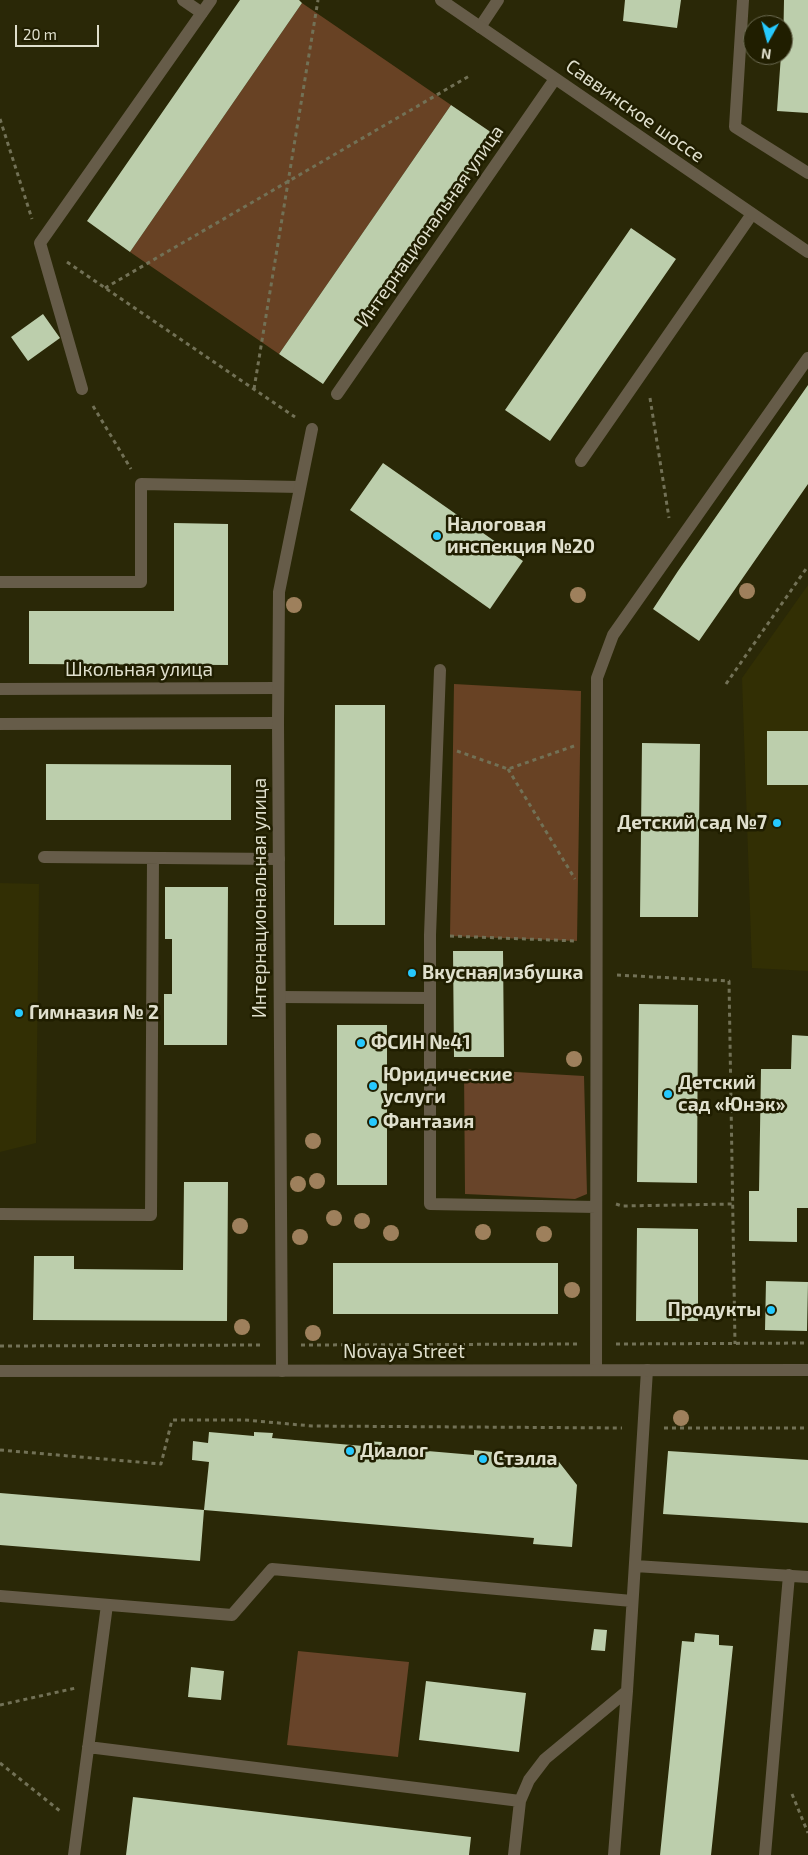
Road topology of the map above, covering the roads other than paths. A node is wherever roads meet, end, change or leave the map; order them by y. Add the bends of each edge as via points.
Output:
1 (183, 0) edge
2 (211, 0) edge
3 (441, 0) edge
4 (498, 0) edge
5 (743, 0) edge
6 (202, 13) junction
7 (480, 27) junction
8 (555, 78) junction
9 (808, 173) edge
10 (752, 214) junction
11 (808, 252) edge
12 (808, 358) edge
13 (82, 389) road end
14 (337, 394) dead end
15 (312, 429) road end
16 (581, 461) dead end
17 (300, 487) junction
18 (0, 582) edge
19 (440, 670) dead end
20 (278, 688) junction
21 (0, 689) edge
22 (278, 723) junction
23 (0, 724) edge
24 (44, 857) dead end
25 (154, 858) junction
26 (279, 859) junction
27 (280, 997) junction
28 (430, 998) junction
29 (596, 1202) junction
30 (0, 1214) edge
31 (596, 1370) junction
32 (647, 1370) junction
33 (808, 1370) edge
34 (0, 1371) edge
35 (282, 1371) junction
36 (635, 1566) junction
37 (789, 1576) junction
38 (808, 1577) edge
39 (0, 1596) edge
40 (632, 1601) junction
41 (107, 1605) junction
42 (627, 1691) junction
43 (88, 1748) junction
44 (520, 1801) junction
45 (74, 1855) edge
46 (514, 1855) edge
47 (614, 1855) edge
48 (765, 1855) edge

1 - 6 street
2 - 6 street
3 - 7 street, Саввинское шоссе
4 - 7 street
5 - 9 street via 735,127
6 - 13 street via 40,243
7 - 8 street, Саввинское шоссе
8 - 10 street, Саввинское шоссе
8 - 14 street, Интернациональная улица
10 - 11 street, Саввинское шоссе
10 - 16 street
12 - 29 street via 613,635 597,678
15 - 17 street, Интернациональная улица
17 - 18 street via 141,484 140,582
17 - 20 street, Интернациональная улица via 278,592
19 - 28 street
20 - 21 street, Школьная улица
20 - 22 street, Интернациональная улица
22 - 23 street
22 - 26 street, Интернациональная улица
24 - 25 street
25 - 26 street
25 - 30 street via 151,1215
26 - 27 street, Интернациональная улица
27 - 28 street
27 - 35 street, Интернациональная улица
28 - 29 street via 430,1204
29 - 31 street
31 - 32 street, Novaya Street
31 - 35 street, Novaya Street
32 - 33 street, Novaya Street
32 - 36 street
34 - 35 street, Novaya Street
36 - 37 street
36 - 40 street
37 - 38 street
37 - 48 street
39 - 41 street
40 - 41 street via 272,1569 232,1615
40 - 42 street
41 - 43 street
42 - 44 street via 545,1759 529,1780
42 - 47 street
43 - 44 street
43 - 45 street
44 - 46 street

